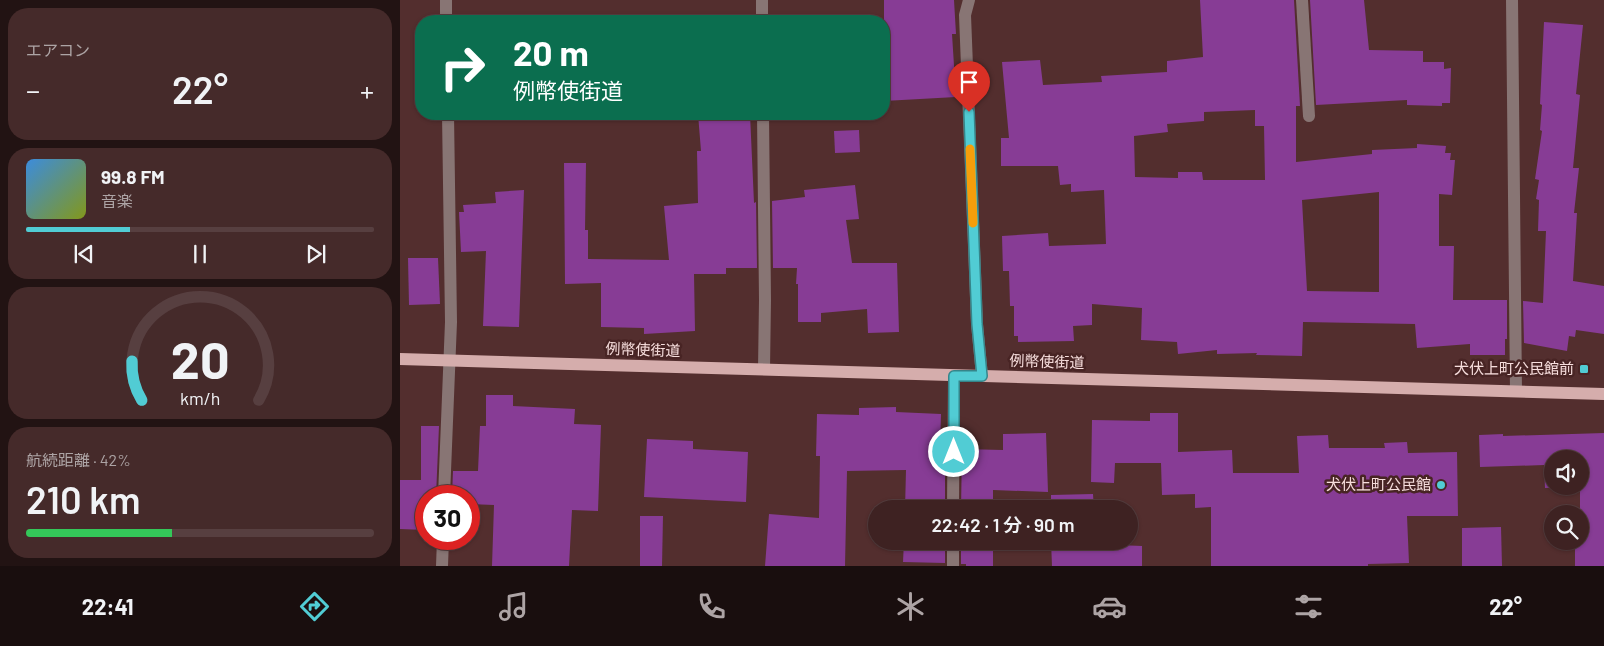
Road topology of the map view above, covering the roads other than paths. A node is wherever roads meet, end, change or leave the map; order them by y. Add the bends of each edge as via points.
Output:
1 (446, 0) edge
2 (762, 0) edge
3 (969, 0) edge
4 (1302, 0) edge
5 (1512, 0) edge
6 (446, 15) edge
7 (762, 15) edge
8 (1308, 116) dead end
9 (448, 120) edge
10 (763, 120) edge
11 (400, 359) edge
12 (449, 361) junction
13 (764, 369) junction
14 (954, 376) junction
15 (982, 376) junction
16 (1516, 391) junction
17 (1604, 394) edge
18 (444, 485) edge
19 (953, 500) edge
20 (443, 550) edge
21 (953, 550) edge
22 (442, 566) edge
23 (953, 566) edge

1 - 6 street
2 - 7 street
3 - 15 street via 965,15 977,324
4 - 8 street
5 - 16 street
9 - 12 street
10 - 13 street
11 - 12 main road, 例幣使街道
12 - 13 main road, 例幣使街道
12 - 18 street
13 - 14 main road, 例幣使街道
14 - 15 main road, 例幣使街道
14 - 19 street
15 - 16 main road, 例幣使街道
16 - 17 main road, 例幣使街道
20 - 22 street
21 - 23 street

